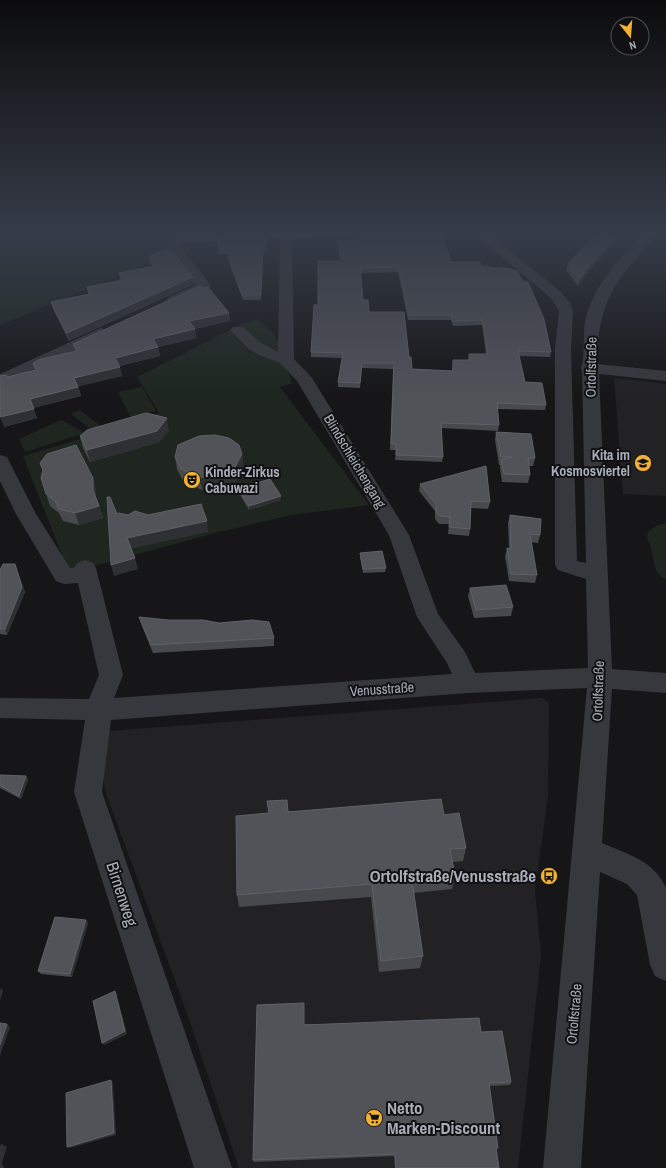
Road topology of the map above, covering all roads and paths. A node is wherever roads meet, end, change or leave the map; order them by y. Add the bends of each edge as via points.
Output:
1 (203, 287) edge
2 (286, 287) edge
3 (544, 287) edge
4 (608, 287) edge
5 (162, 305) edge
6 (113, 328) edge
7 (238, 330) dead end
8 (564, 349) junction
9 (589, 359) junction
10 (286, 360) junction
11 (666, 376) edge
12 (0, 380) edge
13 (0, 461) edge
14 (596, 574) junction
15 (600, 678) junction
16 (468, 683) junction
17 (666, 683) edge
18 (0, 708) edge
19 (99, 710) junction
20 (587, 851) junction
21 (666, 964) edge
22 (214, 1168) edge
23 (562, 1168) edge

1 - 5 street
2 - 10 street
3 - 8 street via 563,303 566,311
4 - 9 street, Ortolfstraße via 593,319
6 - 12 street
7 - 10 street via 265,354
8 - 9 street
8 - 14 street via 566,565
9 - 11 street
9 - 14 street, Ortolfstraße
10 - 16 street, Blindschleichengang via 304,378 399,535 428,617 457,659
13 - 19 street, Birnenweg via 26,514 64,576 86,572 111,675
14 - 15 street, Ortolfstraße
15 - 16 street, Venusstraße
15 - 17 street, Venusstraße
15 - 20 street, Ortolfstraße
16 - 19 street, Venusstraße
18 - 19 street
19 - 22 street, Birnenweg via 88,792
20 - 21 street via 638,874 651,888
20 - 23 street, Ortolfstraße

